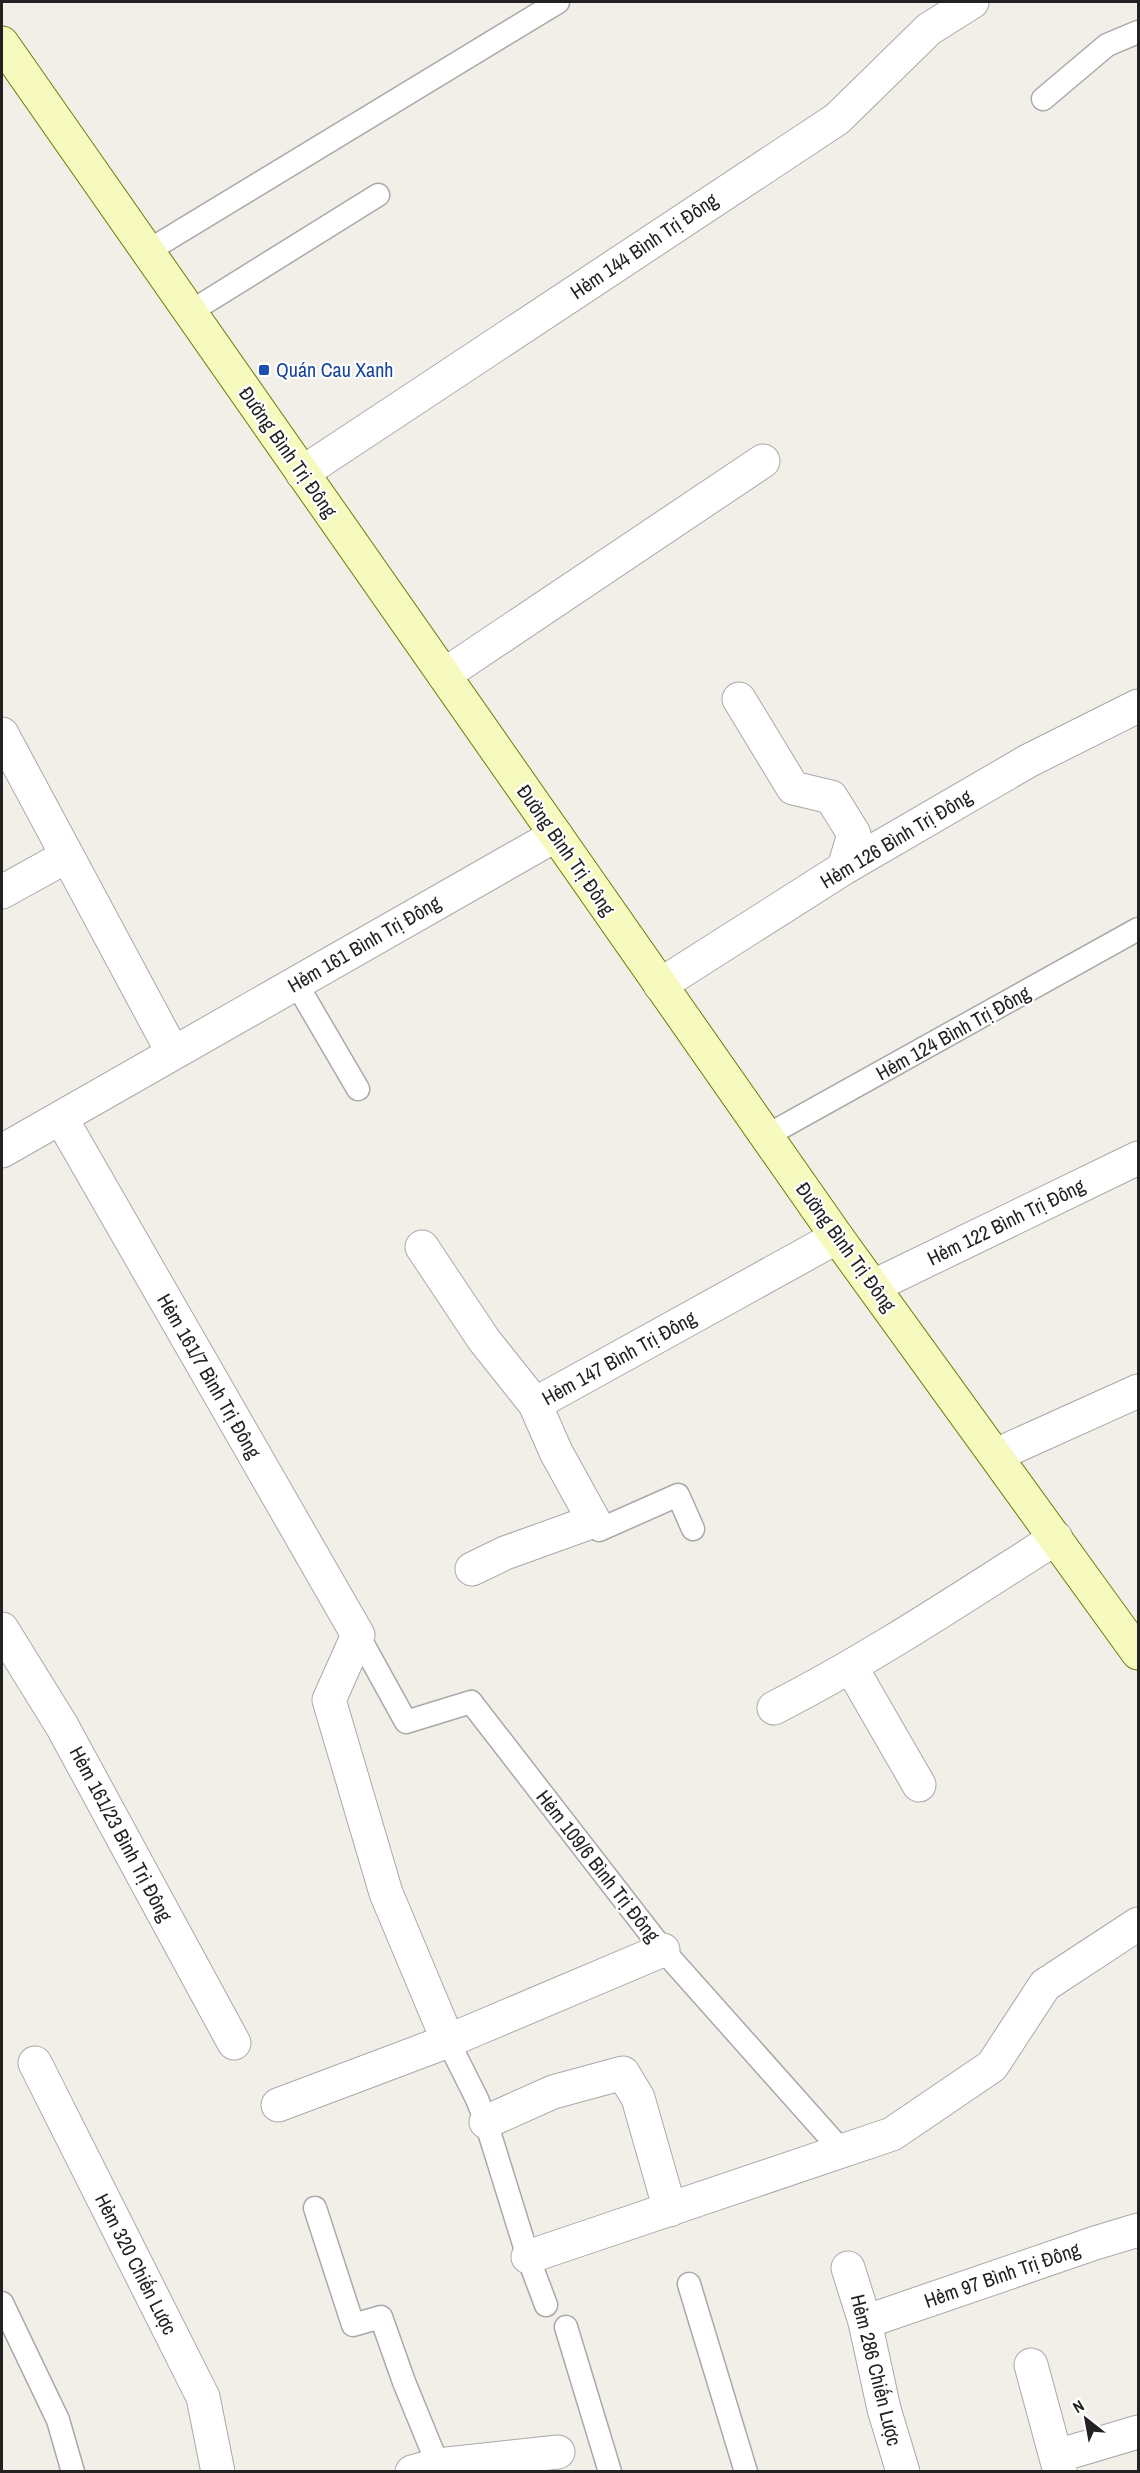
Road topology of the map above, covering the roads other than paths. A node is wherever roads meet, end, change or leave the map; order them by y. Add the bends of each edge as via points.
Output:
1 (558, 2) edge
2 (972, 2) edge
3 (1138, 32) edge
4 (2, 43) edge
5 (1043, 99) dead end
6 (378, 195) dead end
7 (148, 251) junction
8 (190, 312) junction
9 (763, 461) dead end
10 (302, 473) junction
11 (444, 675) junction
12 (739, 699) dead end
13 (1138, 706) edge
14 (2, 734) edge
15 (556, 835) junction
16 (67, 856) junction
17 (844, 868) junction
18 (2, 892) edge
19 (1138, 929) edge
20 (296, 984) junction
21 (660, 985) junction
22 (173, 1053) junction
23 (358, 1089) dead end
24 (61, 1118) junction
25 (766, 1136) junction
26 (2, 1151) edge
27 (1138, 1158) edge
28 (837, 1237) junction
29 (422, 1247) dead end
30 (874, 1286) junction
31 (1138, 1391) edge
32 (535, 1404) junction
33 (996, 1455) junction
34 (594, 1521) junction
35 (693, 1529) dead end
36 (1056, 1538) junction
37 (472, 1569) dead end
38 (2, 1629) edge
39 (357, 1635) junction
40 (1138, 1653) edge
41 (850, 1666) junction
42 (774, 1708) dead end
43 (919, 1785) dead end
44 (1138, 1924) edge
45 (663, 1950) junction
46 (448, 2042) junction
47 (234, 2043) dead end
48 (35, 2063) dead end
49 (278, 2105) dead end
50 (486, 2122) junction
51 (842, 2151) junction
52 (315, 2208) dead end
53 (670, 2210) junction
54 (1138, 2230) edge
55 (528, 2257) junction
56 (849, 2268) dead end
57 (688, 2284) dead end
58 (2, 2303) edge
59 (546, 2305) dead end
60 (866, 2322) junction
61 (566, 2327) dead end
62 (1031, 2365) dead end
63 (1138, 2432) edge
64 (558, 2452) dead end
65 (1058, 2464) edge
66 (430, 2469) edge
67 (73, 2472) edge
68 (218, 2472) edge
69 (609, 2472) edge
70 (746, 2472) edge
71 (903, 2472) edge

1 - 7 lane
2 - 10 street, Hẻm 144 Bình Trị Đông via 929,29 837,118
3 - 5 lane via 1107,45
4 - 7 street, Đường Bình Trị Đông
6 - 8 lane
7 - 8 street, Đường Bình Trị Đông
8 - 10 street, Đường Bình Trị Đông
9 - 11 street
10 - 11 street, Đường Bình Trị Đông
11 - 15 street, Đường Bình Trị Đông
12 - 17 street via 793,788 831,796 854,834
13 - 17 street, Hẻm 126 Bình Trị Đông via 1028,760
14 - 16 street
15 - 20 street, Hẻm 161 Bình Trị Đông
15 - 21 street, Đường Bình Trị Đông
16 - 18 street
16 - 22 street
17 - 21 street, Hẻm 126 Bình Trị Đông
19 - 25 lane, Hẻm 124 Bình Trị Đông
20 - 22 street, Hẻm 161 Bình Trị Đông
20 - 23 lane
21 - 25 street, Đường Bình Trị Đông
22 - 24 street, Hẻm 161 Bình Trị Đông
24 - 26 street, Hẻm 161 Bình Trị Đông
24 - 39 street, Hẻm 161/7 Bình Trị Đông
25 - 28 street, Đường Bình Trị Đông
27 - 30 street, Hẻm 122 Bình Trị Đông
28 - 30 street, Đường Bình Trị Đông
28 - 32 street, Hẻm 147 Bình Trị Đông
29 - 32 street via 484,1340
30 - 33 street, Đường Bình Trị Đông
31 - 33 street
32 - 34 street, Hẻm 147 Bình Trị Đông
33 - 36 street, Đường Bình Trị Đông
34 - 35 lane via 598,1530 678,1495
34 - 37 street
36 - 40 street, Đường Bình Trị Đông
36 - 41 street
38 - 47 street, Hẻm 161/23 Bình Trị Đông via 62,1726
39 - 45 lane, Hẻm 109/6 Bình Trị Đông via 405,1722 471,1702
39 - 46 street via 328,1700 386,1893
41 - 42 street
41 - 43 street
44 - 51 street via 1045,1985 992,2066 892,2134
45 - 46 street
45 - 51 lane, Hẻm 109/6 Bình Trị Đông
46 - 49 street
46 - 50 lane
48 - 68 street, Hẻm 320 Chiến Lược via 203,2397
50 - 53 street via 553,2092 623,2073 638,2098
50 - 55 lane
51 - 53 street
52 - 66 lane via 353,2325 381,2317
53 - 55 street
54 - 60 street, Hẻm 97 Bình Trị Đông
55 - 59 lane
56 - 60 street, Hẻm 286 Chiến Lược
57 - 70 lane
58 - 67 lane via 58,2420
60 - 71 street, Hẻm 286 Chiến Lược via 884,2409
61 - 69 lane
62 - 65 street
63 - 65 street
64 - 66 street

